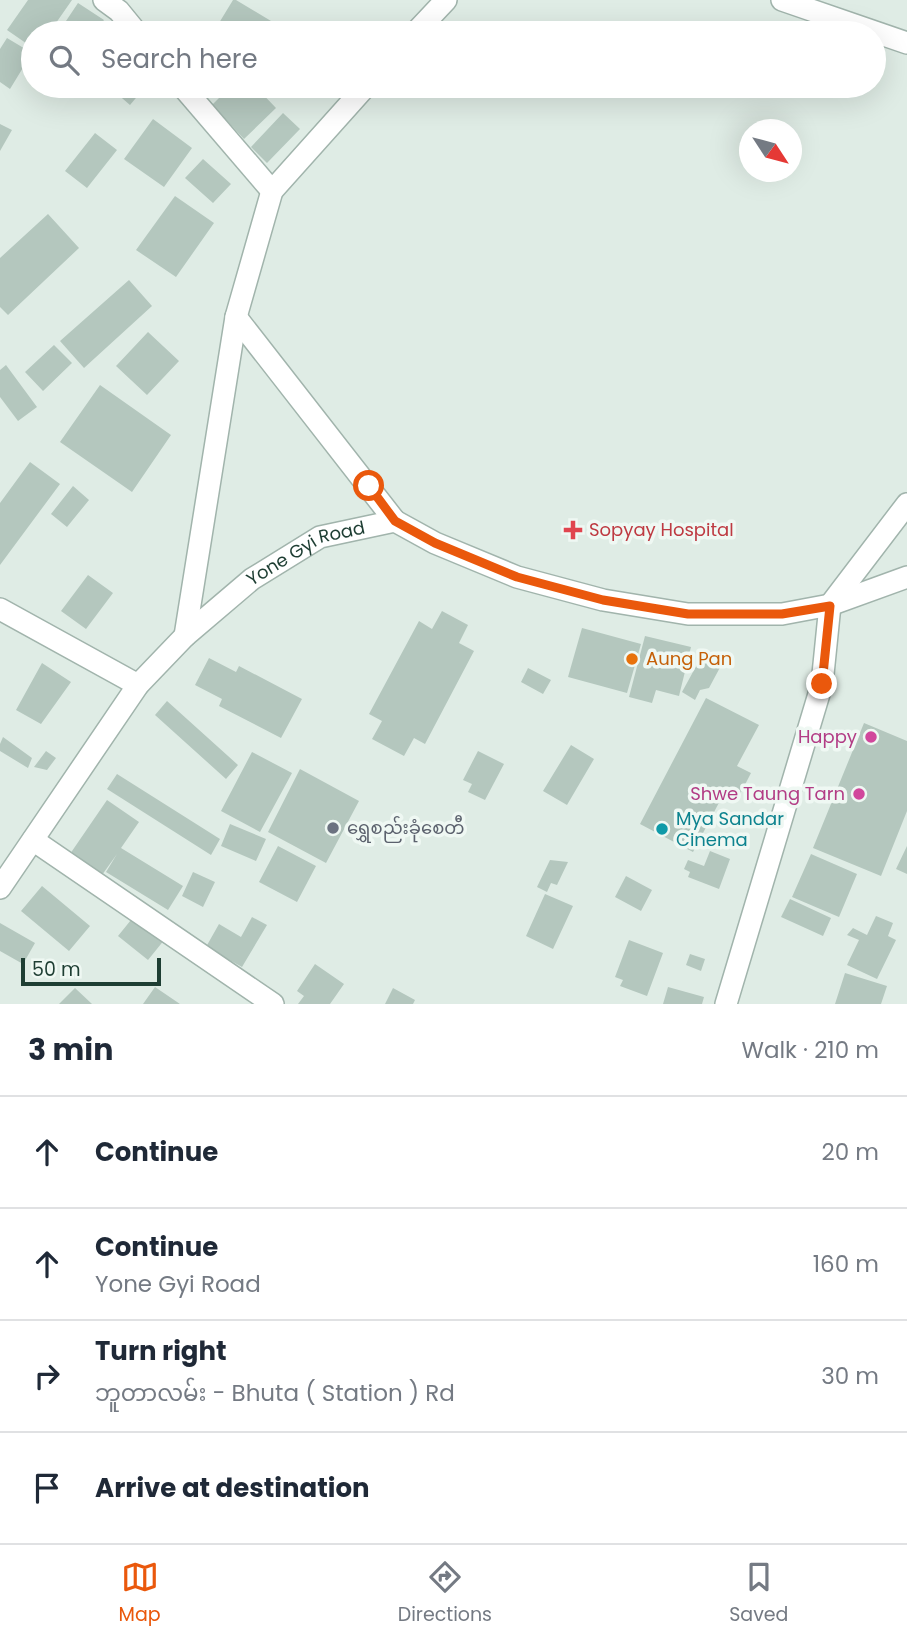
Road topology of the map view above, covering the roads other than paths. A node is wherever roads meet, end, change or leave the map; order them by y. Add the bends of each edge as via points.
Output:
1 (104, 0) edge
2 (446, 0) edge
3 (782, 0) edge
4 (127, 21) edge
5 (426, 21) edge
6 (843, 21) edge
7 (886, 36) edge
8 (907, 43) edge
9 (192, 98) edge
10 (355, 98) edge
11 (272, 191) junction
12 (236, 317) junction
13 (907, 504) edge
14 (395, 521) junction
15 (907, 577) edge
16 (830, 606) junction
17 (0, 609) edge
18 (185, 636) junction
19 (138, 685) junction
20 (33, 840) junction
21 (0, 888) edge
22 (273, 1004) edge
23 (726, 1004) edge

1 - 4 street
2 - 5 street
3 - 6 street
7 - 8 street
9 - 11 street
10 - 11 street
11 - 12 street
12 - 14 street
12 - 18 street
13 - 16 street
14 - 16 street via 517,577 603,600 688,614 782,614
14 - 18 street, Yone Gyi Road via 320,537 252,579
15 - 16 street
16 - 23 street via 822,684
17 - 19 street
18 - 19 street, Yone Gyi Road
19 - 20 street, Yone Gyi Road
20 - 21 street, Yone Gyi Road
20 - 22 street

